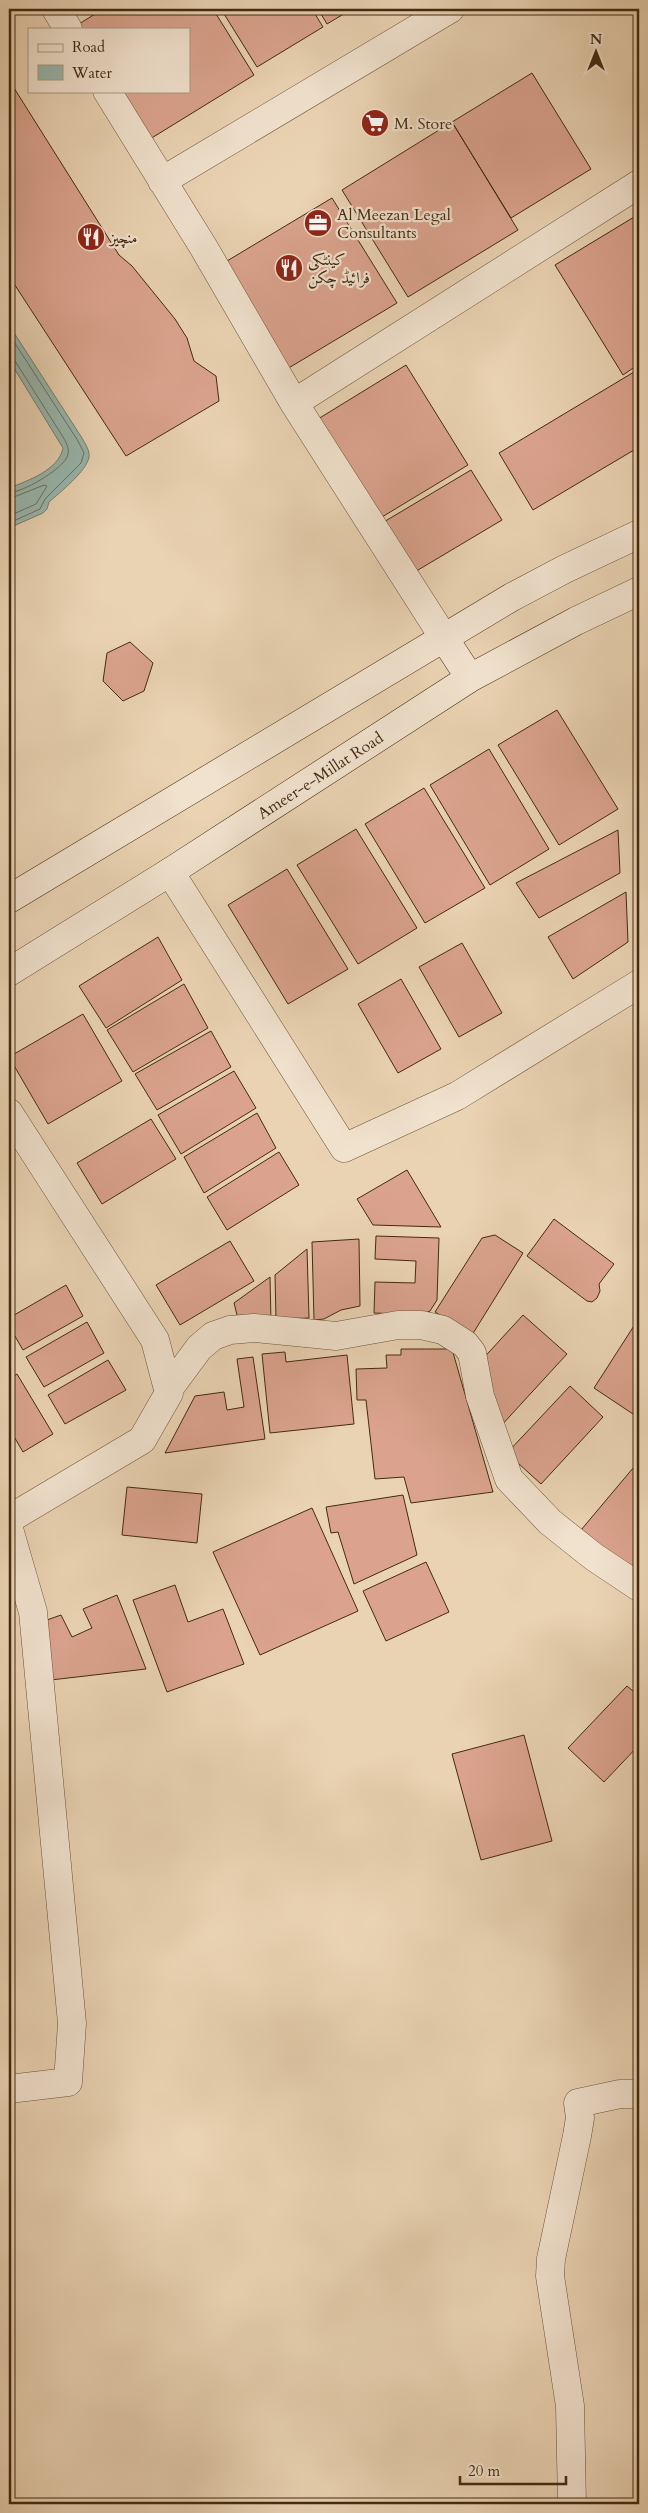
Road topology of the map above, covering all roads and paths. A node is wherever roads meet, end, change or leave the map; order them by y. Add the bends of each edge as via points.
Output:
1 (56, 9) edge
2 (450, 9) edge
3 (67, 28) edge
4 (108, 92) edge
5 (162, 181) junction
6 (639, 184) edge
7 (294, 404) junction
8 (639, 534) edge
9 (639, 591) edge
10 (444, 638) junction
11 (470, 678) junction
12 (170, 872) junction
13 (9, 900) edge
14 (9, 972) edge
15 (639, 984) edge
16 (9, 1113) edge
17 (168, 1390) junction
18 (9, 1519) edge
19 (9, 1529) edge
20 (639, 1587) edge
21 (9, 2089) edge
22 (639, 2094) edge
23 (572, 2504) edge

1 - 3 street
2 - 5 street
4 - 5 street
5 - 7 street
6 - 7 street
7 - 10 street
8 - 10 street via 556,573
9 - 11 street, Ameer-e-Millat Road
10 - 11 street
10 - 13 street
11 - 12 street, Ameer-e-Millat Road
12 - 14 street, Ameer-e-Millat Road
12 - 15 street via 344,1148 456,1096
16 - 17 street via 154,1340
17 - 18 street via 142,1440
17 - 20 street via 199,1348 213,1336 230,1330 254,1328 336,1336 398,1325 421,1325 443,1330 460,1340 472,1353 480,1396 509,1479 550,1522
19 - 21 street via 33,1612 72,2022 68,2082
22 - 23 street via 620,2094 578,2103 577,2136 551,2259 550,2276 570,2406

